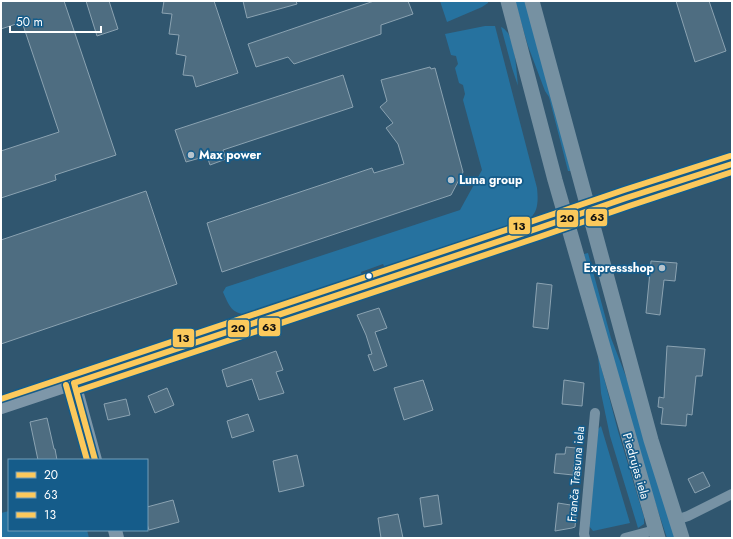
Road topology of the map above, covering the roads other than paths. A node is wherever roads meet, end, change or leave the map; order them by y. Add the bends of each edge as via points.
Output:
1 (508, 1) edge
2 (532, 1) edge
3 (732, 164) edge
4 (589, 211) junction
5 (566, 219) junction
6 (74, 382) junction
7 (1, 407) edge
8 (595, 413) dead end
9 (95, 459) edge
10 (732, 494) edge
11 (676, 520) junction
12 (656, 534) edge
13 (585, 538) edge
14 (625, 538) edge
15 (682, 538) edge

1 - 5 main road, Piedrujas iela
2 - 4 main road, Piedrujas iela
3 - 4 street
4 - 5 street
4 - 11 main road, Piedrujas iela
5 - 6 street
5 - 12 main road, Piedrujas iela
6 - 7 street
6 - 9 street
8 - 13 street, Franča Trasuna iela
10 - 11 street
11 - 15 main road, Piedrujas iela
12 - 14 street

